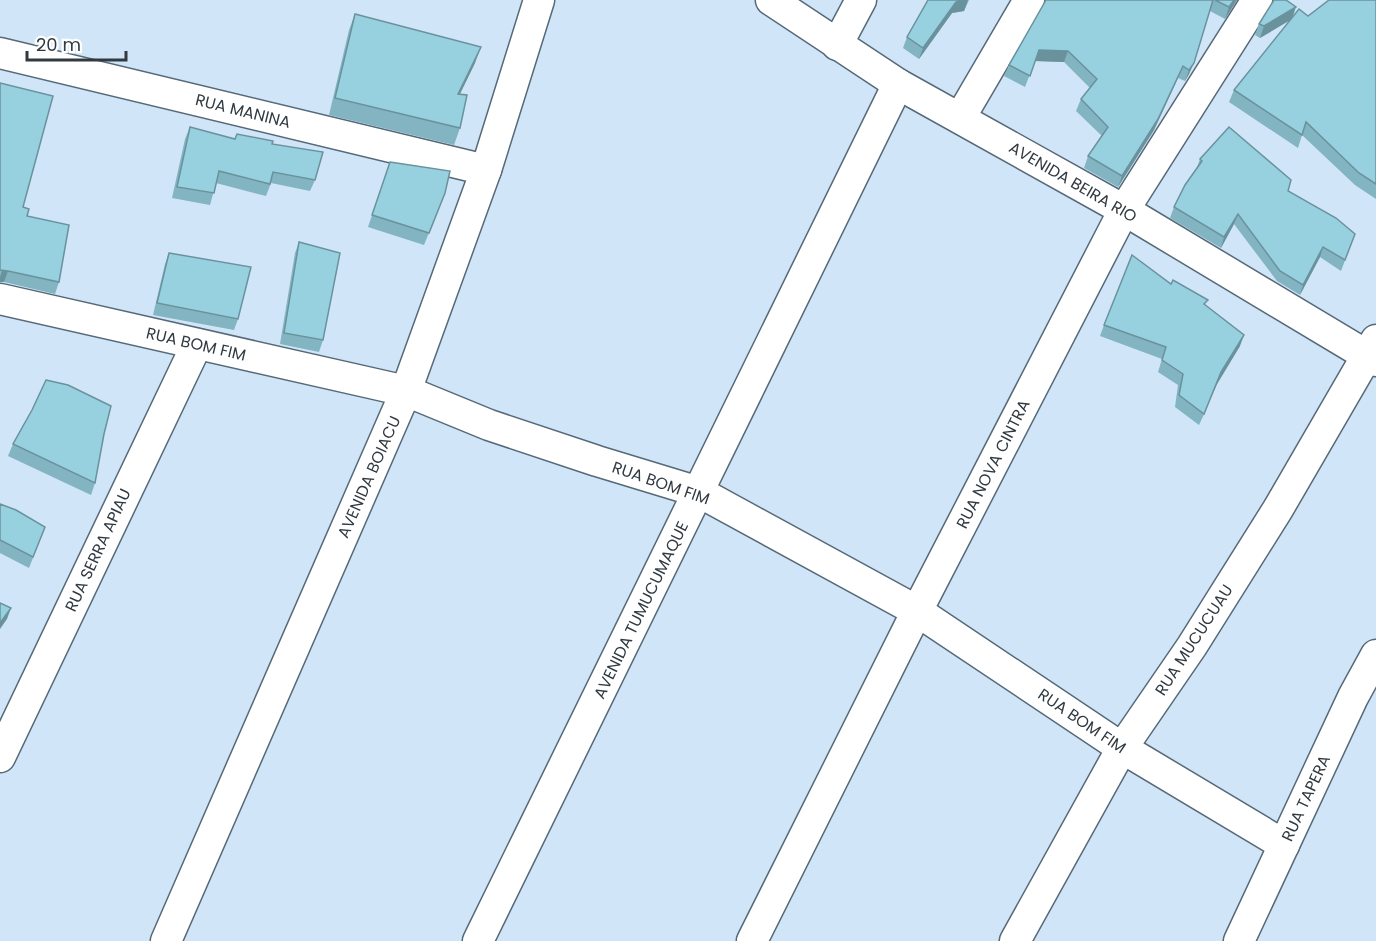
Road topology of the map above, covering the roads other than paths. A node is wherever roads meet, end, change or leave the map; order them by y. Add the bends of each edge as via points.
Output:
1 (539, 0) edge
2 (771, 0) edge
3 (861, 0) edge
4 (1029, 0) edge
5 (1257, 0) edge
6 (837, 45) junction
7 (0, 53) edge
8 (898, 84) junction
9 (960, 117) junction
10 (486, 170) junction
11 (1124, 210) junction
12 (0, 299) edge
13 (197, 344) junction
14 (1373, 352) edge
15 (406, 392) junction
16 (699, 492) junction
17 (917, 611) junction
18 (1376, 656) edge
19 (1122, 748) junction
20 (0, 757) edge
21 (1284, 845) junction
22 (166, 941) edge
23 (478, 941) edge
24 (752, 941) edge
25 (1015, 941) edge
26 (1239, 941) edge

1 - 10 street, AVENIDA BOIACU
2 - 6 street, AVENIDA BEIRA RIO
3 - 6 street
4 - 9 street
5 - 11 street, RUA NOVA CINTRA
6 - 8 street, AVENIDA BEIRA RIO
7 - 10 street, RUA MANINA
8 - 9 street, AVENIDA BEIRA RIO
8 - 16 street, AVENIDA TUMUCUMAQUE
9 - 11 street, AVENIDA BEIRA RIO
10 - 15 street, AVENIDA BOIACU
11 - 14 street, AVENIDA BEIRA RIO
11 - 17 street, RUA NOVA CINTRA
12 - 13 street, RUA BOM FIM
13 - 15 street, RUA BOM FIM
13 - 20 street, RUA SERRA APIAU
14 - 19 street, RUA MUCUCUAU via 1192,646
15 - 16 street, RUA BOM FIM via 489,425
15 - 22 street, AVENIDA BOIACU
16 - 17 street, RUA BOM FIM
16 - 23 street, AVENIDA TUMUCUMAQUE
17 - 19 street, RUA BOM FIM
17 - 24 street, RUA NOVA CINTRA
18 - 21 street, RUA TAPERA
19 - 21 street, RUA BOM FIM
19 - 25 street, RUA MUCUCUAU
21 - 26 street, RUA TAPERA

